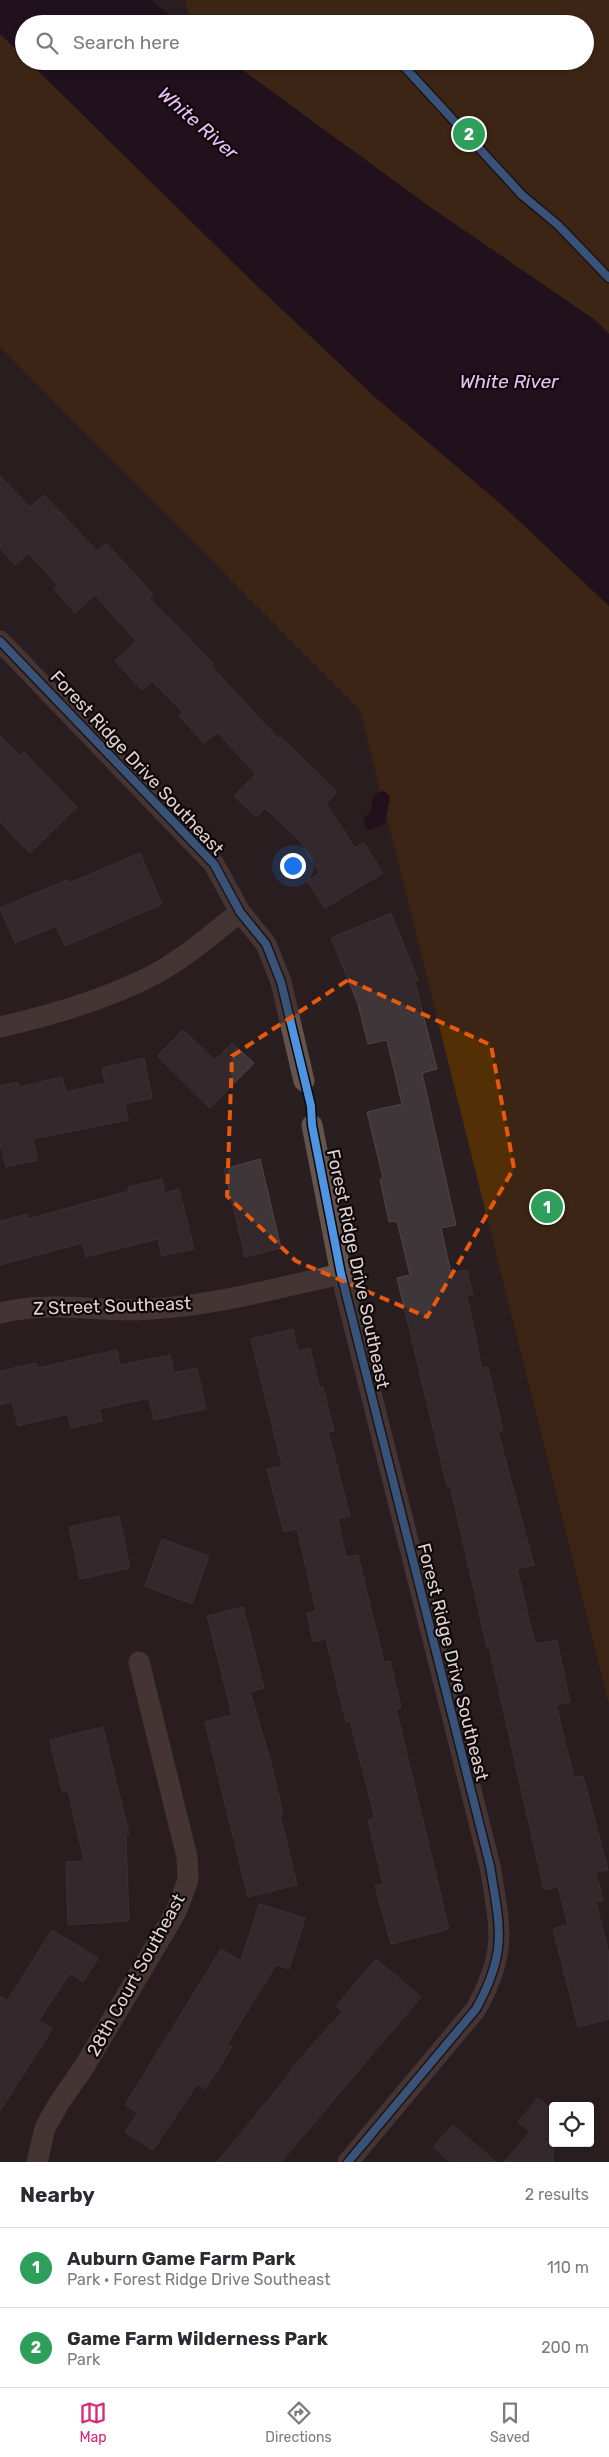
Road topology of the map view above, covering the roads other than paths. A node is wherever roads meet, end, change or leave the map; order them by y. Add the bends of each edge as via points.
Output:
1 (0, 640) edge
2 (240, 912) junction
3 (0, 1027) edge
4 (304, 1081) dead end
5 (312, 1125) dead end
6 (340, 1274) junction
7 (0, 1314) edge
8 (139, 1662) dead end
9 (37, 2162) edge
10 (348, 2162) edge

1 - 2 street, Forest Ridge Drive Southeast via 214,864
2 - 3 street via 188,953 153,975 51,1015
2 - 4 street, Forest Ridge Drive Southeast via 266,944 281,982
5 - 6 street, Forest Ridge Drive Southeast
6 - 7 street, Z Street Southeast via 190,1306 134,1309 49,1307
6 - 10 street, Forest Ridge Drive Southeast via 490,1866 500,1933 490,1984 476,2009
8 - 9 street, 28th Court Southeast via 187,1857 188,1880 176,1912 45,2128

